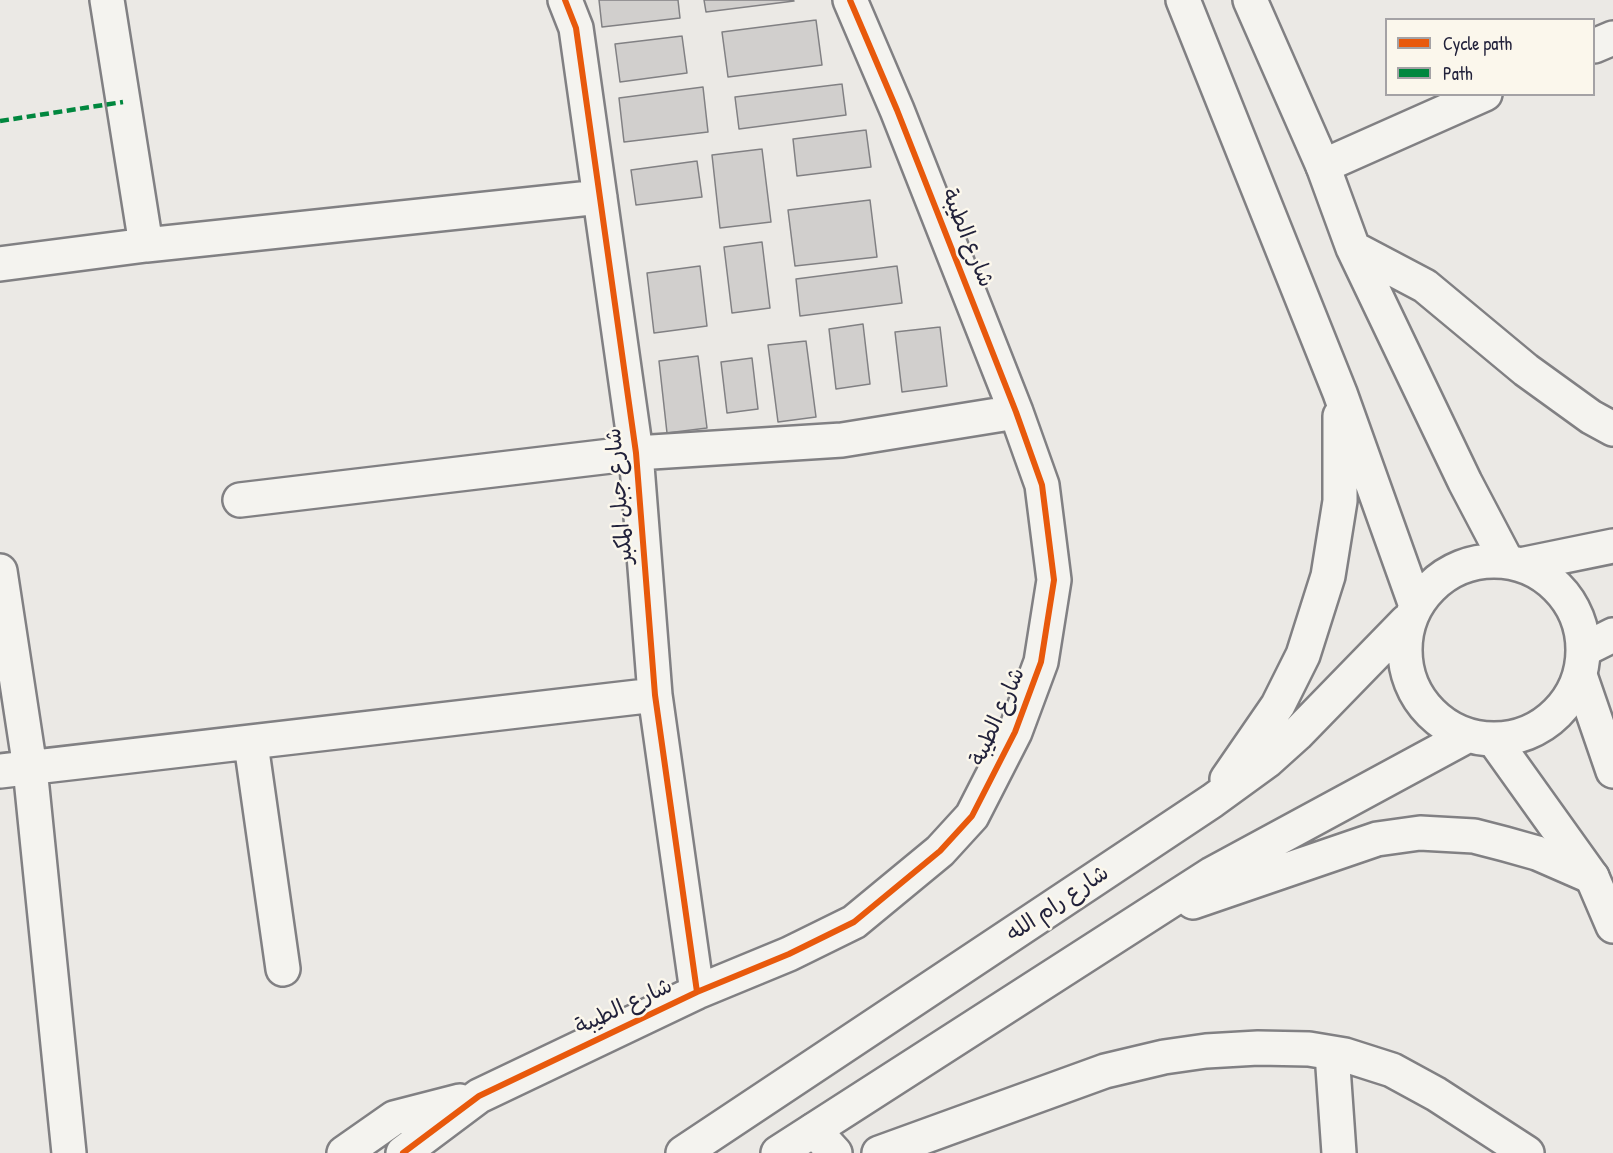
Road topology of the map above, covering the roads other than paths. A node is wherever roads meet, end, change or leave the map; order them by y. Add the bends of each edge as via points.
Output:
1 (107, 0) edge
2 (565, 0) edge
3 (850, 0) edge
4 (1183, 0) edge
5 (1250, 0) edge
6 (1613, 38) edge
7 (1595, 45) edge
8 (1480, 96) edge
9 (1323, 166) junction
10 (600, 197) junction
11 (146, 244) junction
12 (1353, 248) junction
13 (0, 264) edge
14 (1340, 393) junction
15 (1016, 412) junction
16 (1613, 429) edge
17 (636, 453) junction
18 (240, 500) dead end
19 (1613, 546) edge
20 (1515, 562) junction
21 (0, 572) edge
22 (1411, 613) junction
23 (1593, 654) edge
24 (655, 696) junction
25 (1479, 738) junction
26 (251, 744) junction
27 (15, 770) edge
28 (1613, 771) edge
29 (1212, 801) junction
30 (1592, 877) junction
31 (1132, 923) junction
32 (1613, 926) edge
33 (283, 969) dead end
34 (697, 992) junction
35 (1332, 1053) junction
36 (479, 1096) junction
37 (825, 1142) edge
38 (69, 1153) edge
39 (344, 1153) edge
40 (403, 1153) edge
41 (683, 1153) edge
42 (778, 1153) edge
43 (879, 1153) edge
44 (1339, 1153) edge
45 (1527, 1153) edge

1 - 11 street
2 - 10 street, شارع جبل المكبر via 576,28
3 - 15 street, شارع الطيبة
4 - 14 street
5 - 9 street
6 - 7 street
8 - 9 street
9 - 12 street
10 - 11 street
10 - 17 street, شارع جبل المكبر
11 - 13 street
12 - 16 street via 1425,286 1526,370
12 - 20 street
14 - 22 street
14 - 29 street via 1340,501 1328,576 1303,655 1278,705
15 - 17 street via 842,440
15 - 34 street, شارع الطيبة via 1042,485 1054,580 1041,662 1015,732 972,816 940,851 855,922
17 - 18 street
17 - 24 street, شارع جبل المكبر
19 - 20 street
20 - 22 street via 1478,563 1454,571 1433,583
20 - 23 street via 1548,577 1565,596
21 - 27 street
22 - 25 street via 1406,658 1413,687 1442,724
22 - 29 street, شارع رام الله via 1297,734
23 - 25 street via 1562,708 1541,725 1517,736
23 - 28 street
24 - 26 street
24 - 34 street, شارع جبل المكبر
25 - 30 street
25 - 31 street via 1212,874
26 - 27 street
26 - 33 street
27 - 38 street
29 - 41 street, شارع رام الله
30 - 31 street via 1538,853 1474,836 1420,833 1377,839
30 - 32 street
31 - 37 street
34 - 36 street, شارع الطيبة
35 - 43 street via 1258,1048 1164,1057 1105,1071
35 - 44 street
35 - 45 street via 1392,1070
36 - 39 street, شارع الطيبة via 394,1118
36 - 40 street, شارع الطيبة
37 - 42 street

